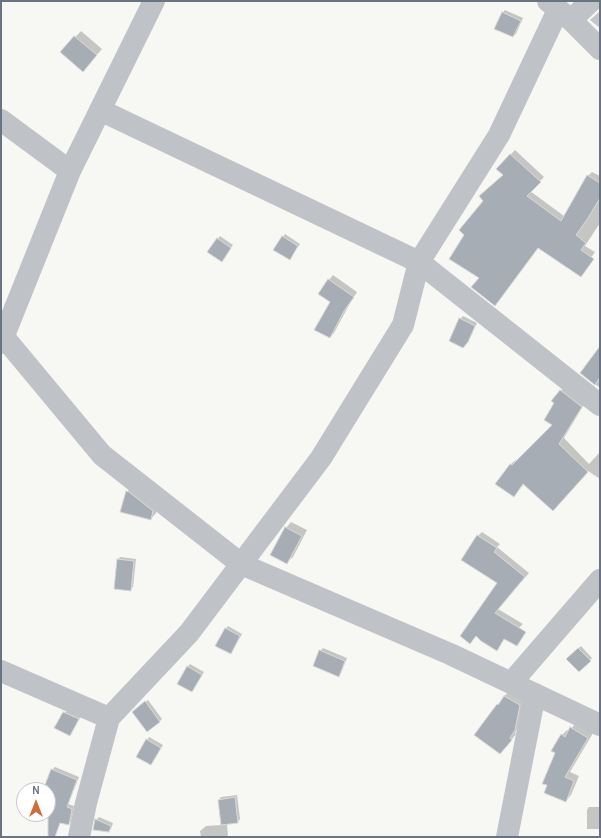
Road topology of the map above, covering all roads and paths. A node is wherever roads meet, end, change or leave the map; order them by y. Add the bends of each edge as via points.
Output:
1 (154, 1) edge
2 (591, 1) edge
3 (559, 10) edge
4 (600, 49) edge
5 (100, 110) junction
6 (1, 120) edge
7 (70, 171) junction
8 (419, 262) junction
9 (2, 340) edge
10 (600, 405) edge
11 (240, 564) junction
12 (600, 580) edge
13 (1, 671) edge
14 (511, 683) junction
15 (535, 694) junction
16 (109, 718) junction
17 (600, 725) edge
18 (79, 837) edge
19 (507, 837) edge

1 - 5 street
2 - 3 street
3 - 4 street
3 - 8 street via 499,135
5 - 7 street
5 - 8 street
6 - 7 street
7 - 9 street
8 - 10 street
8 - 11 street via 403,325 321,458
9 - 11 street via 102,455
11 - 14 street via 450,654
11 - 16 street via 189,633
12 - 14 street
13 - 16 street
14 - 15 street
15 - 17 street
15 - 19 street
16 - 18 street

